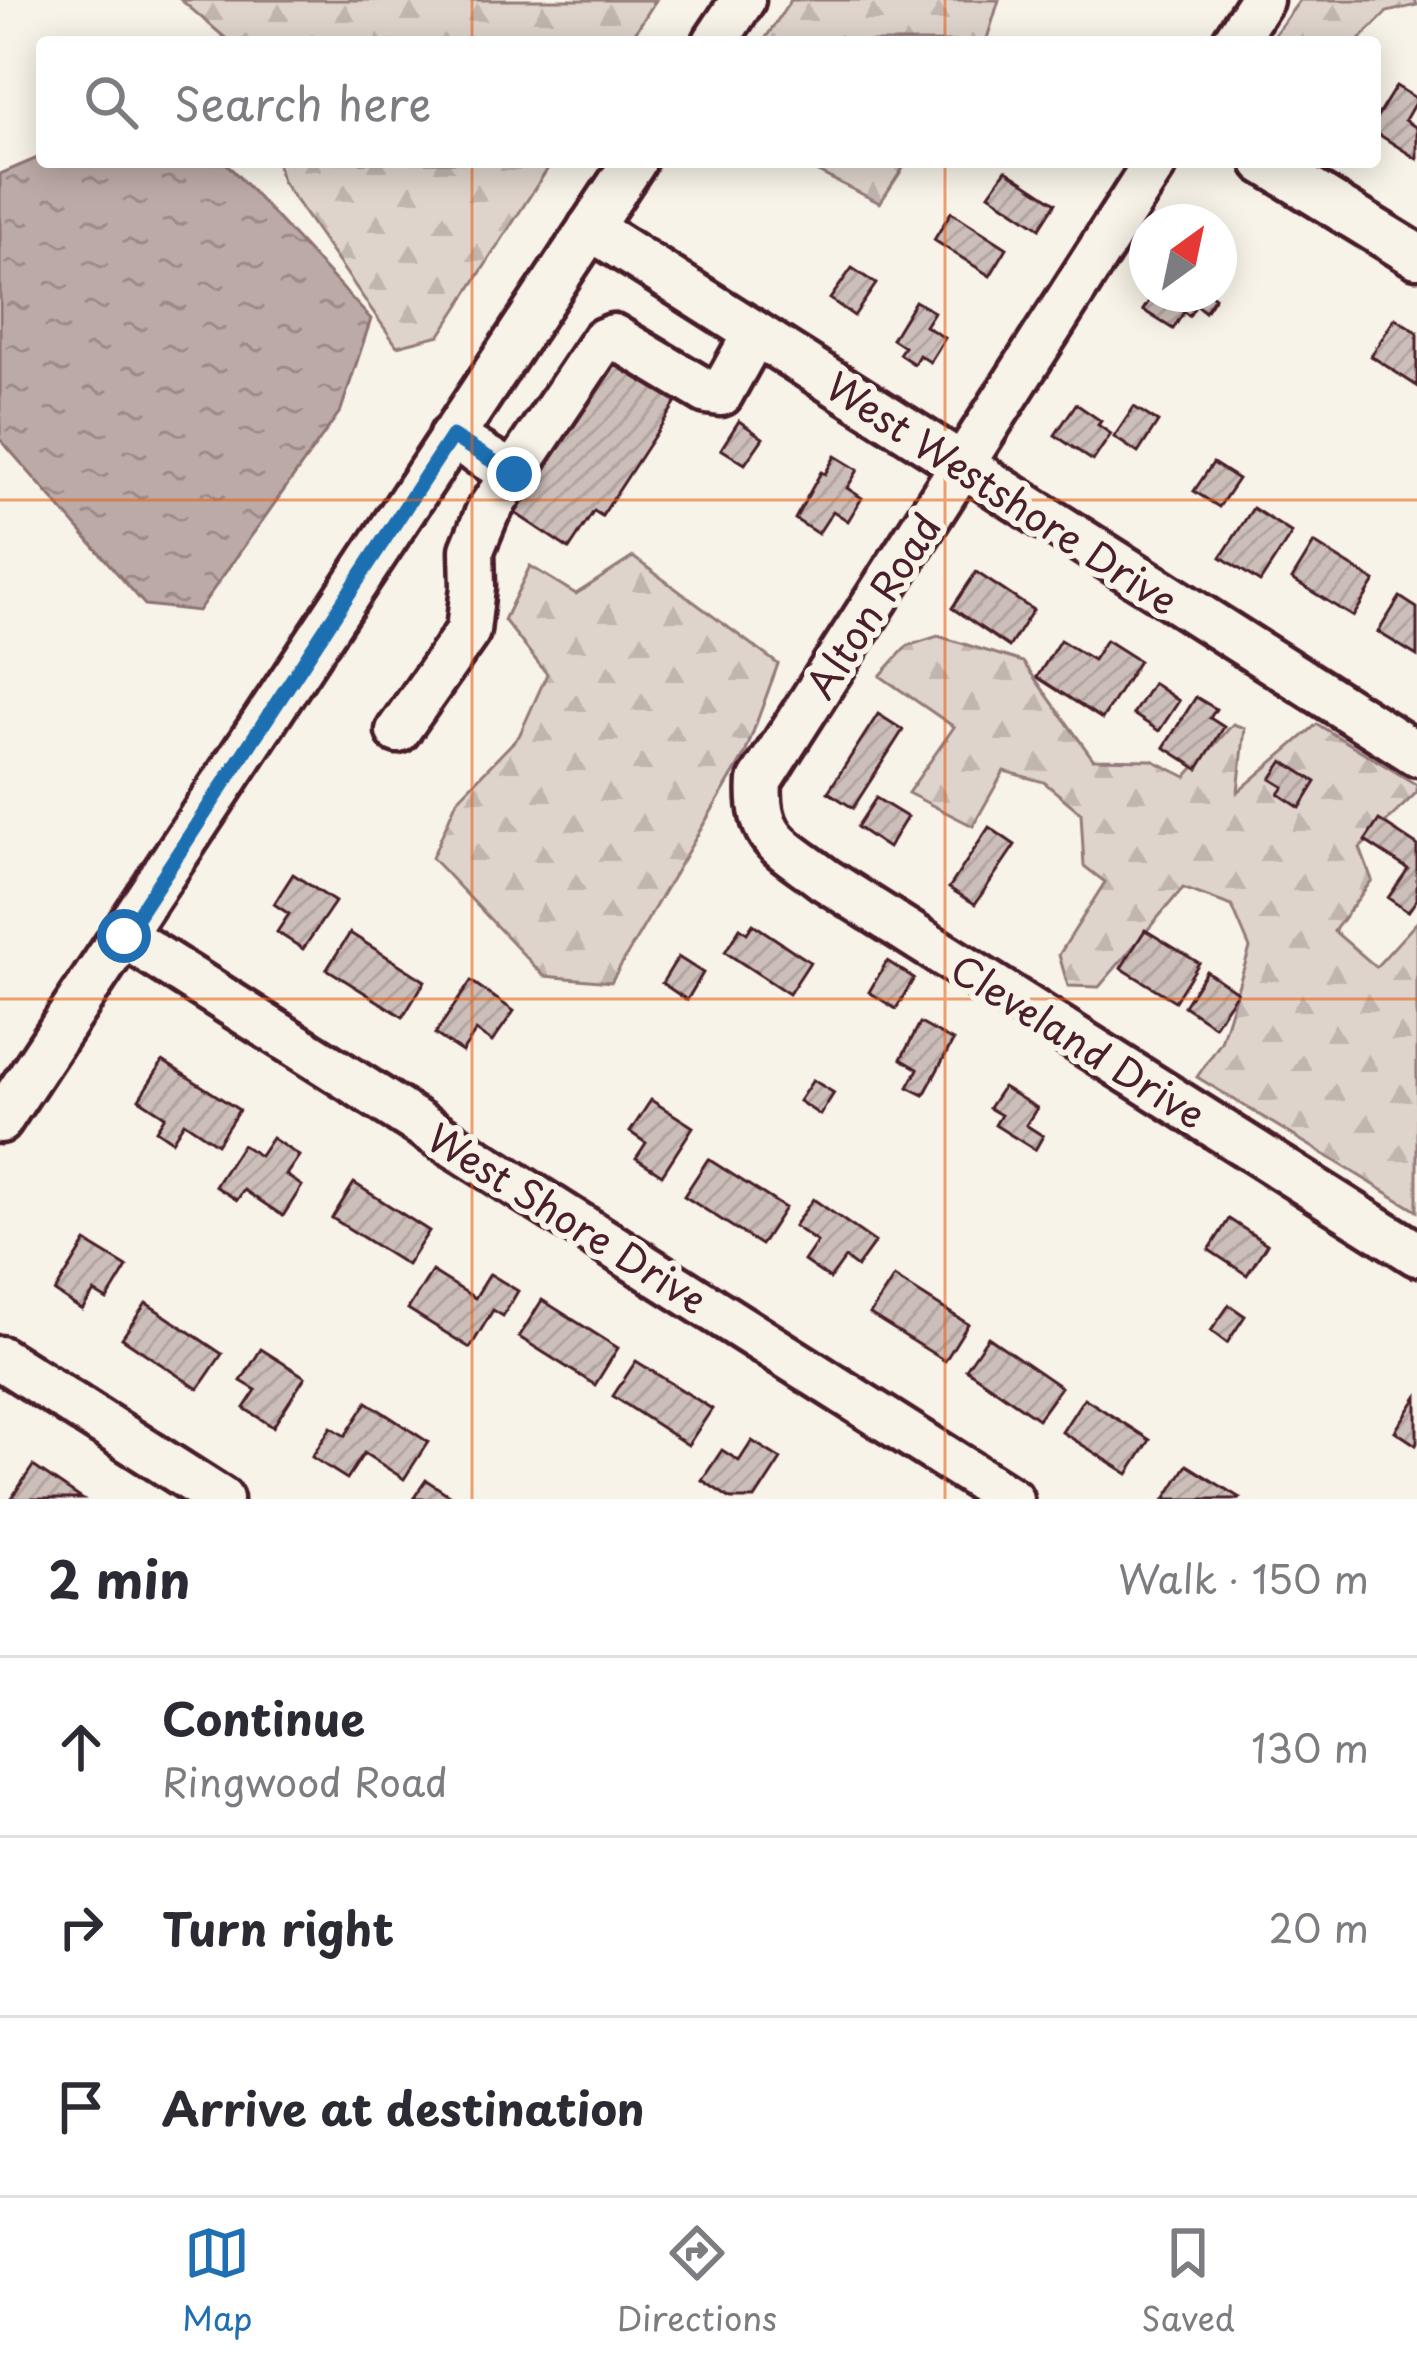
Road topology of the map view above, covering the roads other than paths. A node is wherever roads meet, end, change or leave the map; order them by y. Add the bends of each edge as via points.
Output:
1 (743, 0) edge
2 (1261, 0) edge
3 (719, 36) edge
4 (1238, 36) edge
5 (630, 168) edge
6 (1152, 168) edge
7 (1274, 168) edge
8 (590, 228) junction
9 (1417, 256) edge
10 (755, 333) junction
11 (452, 436) junction
12 (961, 467) junction
13 (514, 474) junction
14 (398, 731) dead end
15 (1417, 754) edge
16 (758, 811) joint
17 (124, 936) junction
18 (0, 1120) edge
19 (1417, 1254) edge
20 (0, 1358) edge
21 (221, 1499) edge
22 (1011, 1499) edge

1 - 3 street
2 - 4 street
5 - 8 street
6 - 12 street, Alton Road
7 - 9 street
8 - 10 street, West Westshore Drive
8 - 11 street
10 - 12 street, West Westshore Drive
10 - 13 street via 722,394 613,336 603,340
11 - 13 street
11 - 17 street
12 - 15 street, West Westshore Drive
12 - 16 street, Alton Road via 760,781
13 - 14 street via 472,550 468,631
16 - 19 street, Cleveland Drive via 772,840 824,879
17 - 18 street
17 - 22 street, West Shore Drive
20 - 21 street

